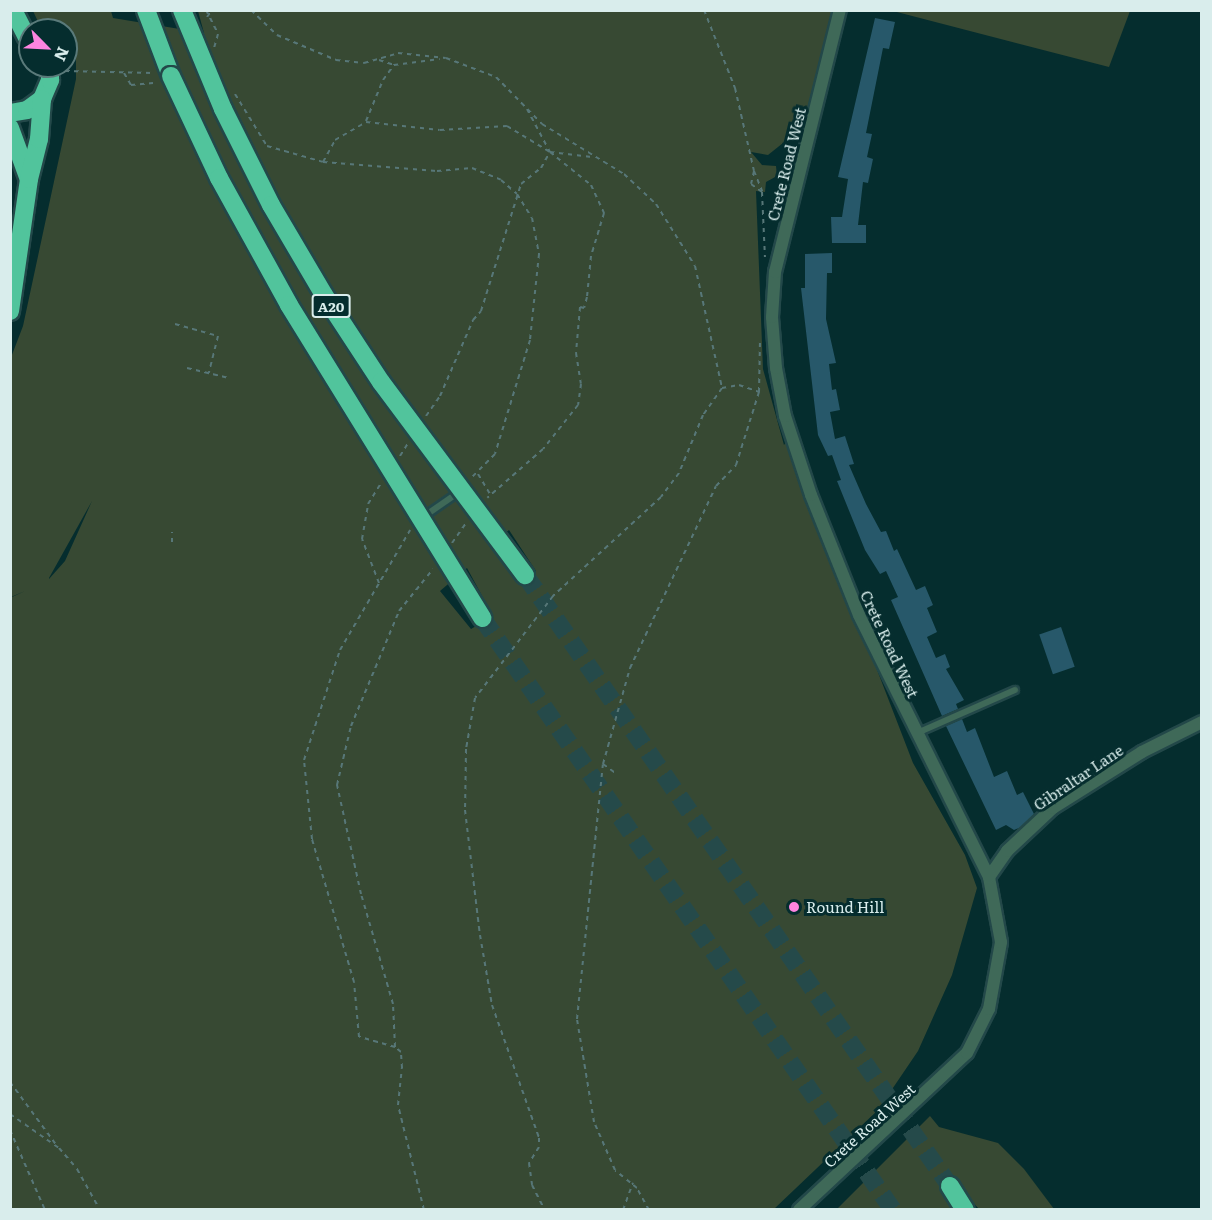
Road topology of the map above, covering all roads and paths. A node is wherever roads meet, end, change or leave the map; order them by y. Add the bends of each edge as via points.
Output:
1 (146, 10) edge
2 (182, 10) edge
3 (206, 10) edge
4 (212, 10) edge
5 (251, 10) edge
6 (705, 10) edge
7 (840, 10) edge
8 (207, 17) junction
9 (210, 56) dead end
10 (446, 58) junction
11 (378, 60) junction
12 (394, 65) junction
13 (78, 69) edge
14 (154, 73) dead end
15 (47, 78) edge
16 (233, 91) dead end
17 (42, 99) junction
18 (524, 104) junction
19 (10, 113) edge
20 (366, 122) dead end
21 (10, 128) edge
22 (550, 152) junction
23 (594, 157) junction
24 (754, 171) junction
25 (28, 179) junction
26 (762, 192) junction
27 (517, 194) junction
28 (765, 258) dead end
29 (10, 311) edge
30 (175, 324) dead end
31 (760, 336) dead end
32 (187, 368) dead end
33 (209, 373) junction
34 (229, 378) dead end
35 (722, 388) junction
36 (759, 392) junction
37 (420, 425) dead end
38 (414, 435) dead end
39 (394, 464) dead end
40 (387, 474) dead end
41 (478, 474) junction
42 (465, 485) junction
43 (490, 495) dead end
44 (416, 523) junction
45 (172, 532) dead end
46 (172, 542) dead end
47 (525, 575) tunnel mouth
48 (379, 583) junction
49 (482, 618) tunnel mouth
50 (1015, 690) dead end
51 (1202, 722) edge
52 (916, 733) junction
53 (603, 764) junction
54 (617, 774) dead end
55 (988, 877) junction
56 (395, 1047) dead end
57 (10, 1082) edge
58 (10, 1114) edge
59 (10, 1130) edge
60 (59, 1148) junction
61 (633, 1183) junction
62 (950, 1186) tunnel mouth
63 (45, 1209) edge
64 (100, 1209) edge
65 (545, 1209) edge
66 (623, 1209) edge
67 (649, 1209) edge
68 (799, 1209) edge
69 (966, 1209) edge

1 - 44 highway, A20, bridge via 171,76 242,222
2 - 42 highway, A20, bridge via 224,109 300,255 381,382
3 - 8 path
4 - 8 path
5 - 11 path via 277,35 309,51 336,60
6 - 24 path via 735,88
7 - 52 street, Crete Road West via 775,272 773,345 785,416 811,495 859,615
8 - 9 path via 218,33
10 - 11 path via 398,53
10 - 12 path
10 - 18 path via 496,78
11 - 12 path
12 - 20 path via 383,80
13 - 14 path
15 - 17 highway
16 - 27 path via 267,146 323,162 437,171 472,168 501,180
17 - 19 highway via 27,110
17 - 25 highway via 39,139
18 - 22 path
18 - 23 path via 542,124
21 - 25 highway
22 - 23 path
22 - 27 path
23 - 35 path via 640,189 678,235 695,266
24 - 26 path
24 - 26 path via 751,184
25 - 29 highway
26 - 28 path
27 - 37 path via 513,220 482,311 473,320 440,396
27 - 41 path via 532,218 539,254 530,340 495,453
30 - 33 path via 218,336
31 - 36 path
32 - 33 path
33 - 34 path
35 - 36 path via 739,385
35 - 65 path via 703,415 679,473 662,497 553,596 475,698 466,759 470,873 492,1005 539,1138 539,1148 529,1163 532,1185
36 - 53 path via 736,465 716,486 630,668
38 - 39 path
40 - 48 path via 368,504 362,539
41 - 42 path
41 - 43 path
42 - 44 lane
42 - 47 highway, A20, bridge
44 - 48 path
44 - 49 highway, A20, bridge
45 - 46 path
48 - 56 path via 340,650 304,760 312,839 354,982 359,1038
50 - 52 lane
51 - 55 street, Gibraltar Lane via 1142,752 1053,808 1007,851
52 - 55 street, Crete Road West
53 - 54 path
53 - 61 path via 578,1019 594,1122 615,1170
55 - 68 street, Crete Road West via 1001,942 996,985 980,1031 949,1073
57 - 60 path
58 - 60 path
59 - 63 path
60 - 64 path via 78,1169
61 - 66 path
61 - 67 path
62 - 69 highway

